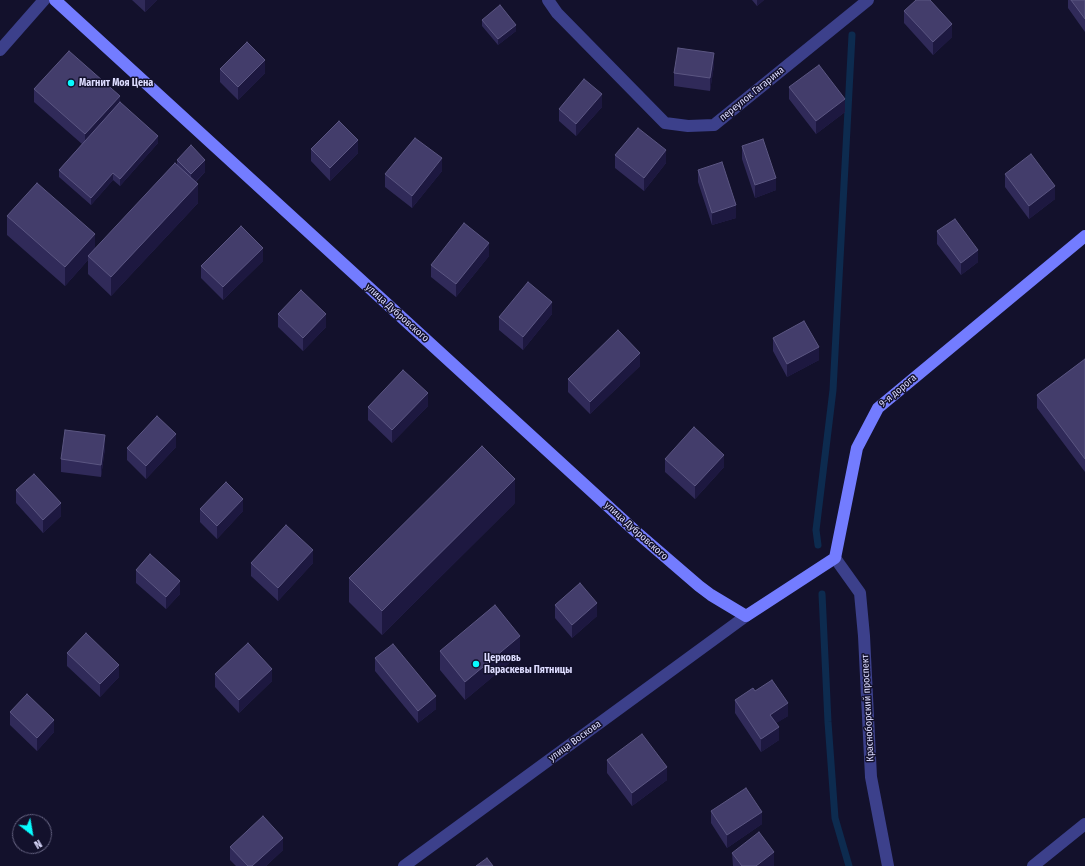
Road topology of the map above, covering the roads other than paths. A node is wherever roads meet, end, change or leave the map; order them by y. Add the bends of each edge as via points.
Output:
1 (44, 0) edge
2 (55, 0) edge
3 (548, 0) edge
4 (868, 0) edge
5 (0, 50) edge
6 (1085, 236) edge
7 (835, 558) junction
8 (746, 616) junction
9 (1085, 824) edge
10 (404, 866) edge
11 (888, 866) edge
12 (1034, 866) edge

1 - 5 street
2 - 8 street, улица Дубровского via 634,530 699,586
3 - 4 street, переулок Гагарина via 557,13 666,123 688,126 714,125
6 - 7 street, 9-я дорога via 878,408 857,448
7 - 8 street
7 - 11 street, Красноборский проспект via 860,593 871,777
8 - 10 street, улица Воскова
9 - 12 street

